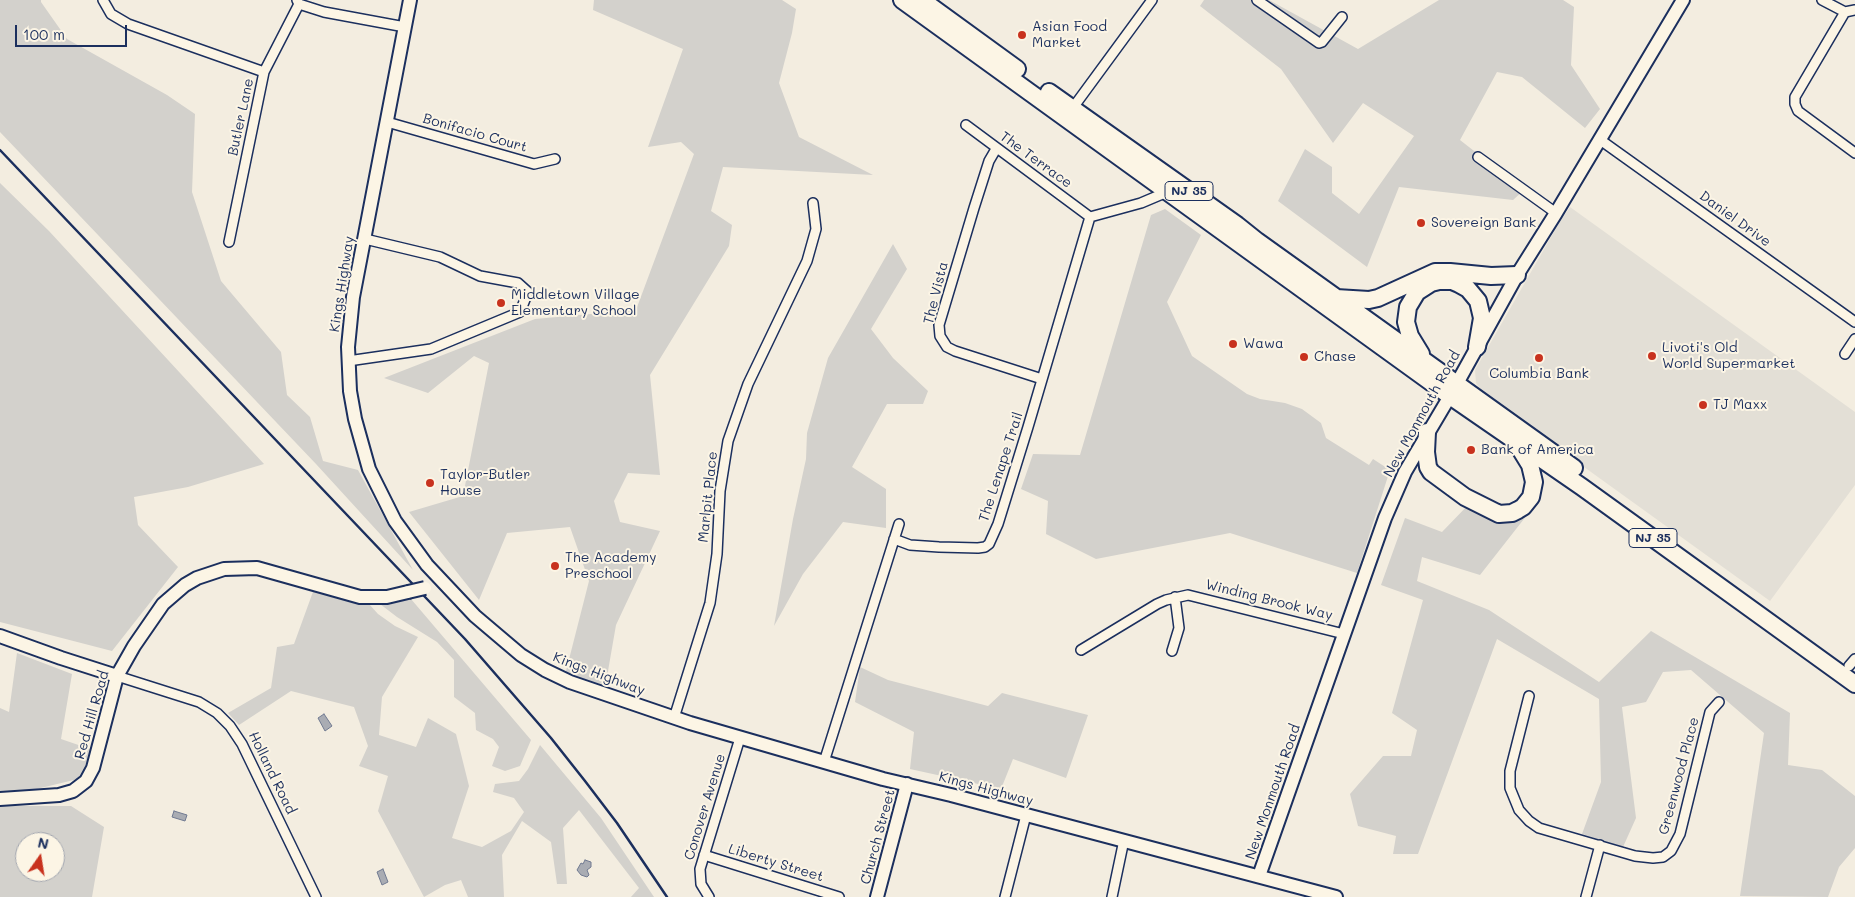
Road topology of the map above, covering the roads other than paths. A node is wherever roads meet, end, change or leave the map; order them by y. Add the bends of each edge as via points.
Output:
1 (102, 0) edge
2 (410, 0) edge
3 (902, 0) edge
4 (922, 0) edge
5 (1152, 0) edge
6 (1257, 0) edge
7 (1683, 0) edge
8 (1822, 0) edge
9 (298, 2) edge
10 (1855, 10) edge
11 (1845, 12) junction
12 (1342, 17) dead end
13 (405, 27) junction
14 (264, 72) junction
15 (1072, 109) junction
16 (387, 122) junction
17 (966, 125) dead end
18 (1599, 139) junction
19 (996, 150) junction
20 (1855, 153) edge
21 (1478, 157) dead end
22 (555, 159) dead end
23 (1167, 192) junction
24 (813, 203) dead end
25 (1556, 214) junction
26 (1090, 217) junction
27 (365, 239) junction
28 (229, 242) dead end
29 (1517, 275) junction
30 (1336, 298) junction
31 (1855, 322) edge
32 (1855, 339) edge
33 (1477, 347) junction
34 (1845, 354) dead end
35 (348, 360) junction
36 (1426, 362) junction
37 (1042, 379) junction
38 (1453, 390) junction
39 (1427, 432) junction
40 (1515, 441) junction
41 (900, 524) dead end
42 (894, 539) junction
43 (441, 582) junction
44 (1175, 597) junction
45 (1344, 634) junction
46 (0, 636) edge
47 (1081, 650) dead end
48 (1172, 651) dead end
49 (1853, 665) edge
50 (117, 676) junction
51 (1855, 684) edge
52 (1529, 696) dead end
53 (1719, 702) dead end
54 (674, 718) junction
55 (740, 738) junction
56 (824, 762) junction
57 (907, 784) junction
58 (0, 799) edge
59 (1026, 815) junction
60 (1124, 840) junction
61 (1600, 845) junction
62 (704, 855) junction
63 (1259, 876) junction
64 (1316, 895) edge
65 (316, 897) edge
66 (709, 897) edge
67 (839, 897) edge
68 (877, 897) edge
69 (1004, 897) edge
70 (1112, 897) edge
71 (1336, 897) edge
72 (1586, 897) edge

1 - 14 street via 111,14 128,24
2 - 13 street, Kings Highway
3 - 23 highway, NJ 35
4 - 15 highway, NJ 35
5 - 15 street
6 - 12 street via 1320,43
7 - 18 street, New Monmouth Road
8 - 11 street
9 - 13 street via 324,12
9 - 14 street, Butler Lane
10 - 11 street
11 - 20 street via 1795,97 1794,104 1798,111
13 - 16 street, Kings Highway
14 - 28 street, Butler Lane
15 - 30 highway, NJ 35
16 - 22 street, Bonifacio Court via 534,164
16 - 27 street, Kings Highway
17 - 19 street, The Terrace
18 - 25 street, New Monmouth Road
18 - 31 street, Daniel Drive
19 - 26 street, The Terrace
19 - 37 street, The Vista via 989,161 974,208 939,325 940,336 955,351
21 - 25 street
23 - 26 street
23 - 38 highway, NJ 35
24 - 54 street, Marlpit Place via 816,229 808,261 748,384 728,441 710,603
25 - 29 street, New Monmouth Road
26 - 37 street, The Lenape Trail
27 - 35 street, Kings Highway via 353,296
27 - 35 street via 440,257 480,276 518,283 528,292 520,312 431,349
29 - 30 highway via 1435,272 1378,298
29 - 33 street, New Monmouth Road
30 - 36 highway, NJ 35
32 - 34 street
33 - 36 highway via 1482,318 1473,293 1452,281 1430,283 1417,292 1406,314 1410,336
33 - 38 street, New Monmouth Road
35 - 43 street, Kings Highway via 355,419 369,469 395,521
36 - 38 highway, NJ 35
37 - 42 street, The Lenape Trail via 989,544 981,548 910,545
38 - 39 street, New Monmouth Road
38 - 40 highway, NJ 35
38 - 49 highway, NJ 35
39 - 40 highway via 1426,452 1431,472 1465,497 1499,514 1512,513 1524,507 1533,491 1530,465
39 - 45 street, New Monmouth Road via 1388,509
40 - 51 highway, NJ 35
41 - 42 street
42 - 56 street
43 - 50 street, Red Hill Road, bridge via 387,597 370,598 257,568 212,572 185,585 163,604
43 - 54 street, Kings Highway via 475,616 539,667 570,682
44 - 45 street, Winding Brook Way via 1196,596
44 - 47 street, Winding Brook Way via 1157,604
44 - 48 street via 1179,628
45 - 63 street, New Monmouth Road
46 - 50 street, Holland Road
50 - 58 street, Red Hill Road via 93,768 86,781 73,791 59,795
50 - 65 street, Holland Road via 199,702 230,726 242,744
52 - 61 street, Greenwood Place via 1510,771 1510,788 1516,804 1536,827
53 - 61 street, Greenwood Place via 1710,712 1680,834 1671,851 1664,857 1653,858
54 - 55 street, Kings Highway
55 - 56 street, Kings Highway
55 - 62 street, Conover Avenue
56 - 57 street, Kings Highway
57 - 59 street, Kings Highway
57 - 68 street, Church Street
59 - 60 street, Kings Highway
59 - 69 street
60 - 63 street, Kings Highway
60 - 70 street
61 - 72 street
62 - 66 street, Conover Avenue via 700,869 701,884
62 - 67 street, Liberty Street
63 - 64 street, Kings Highway
64 - 71 street, Kings Highway

